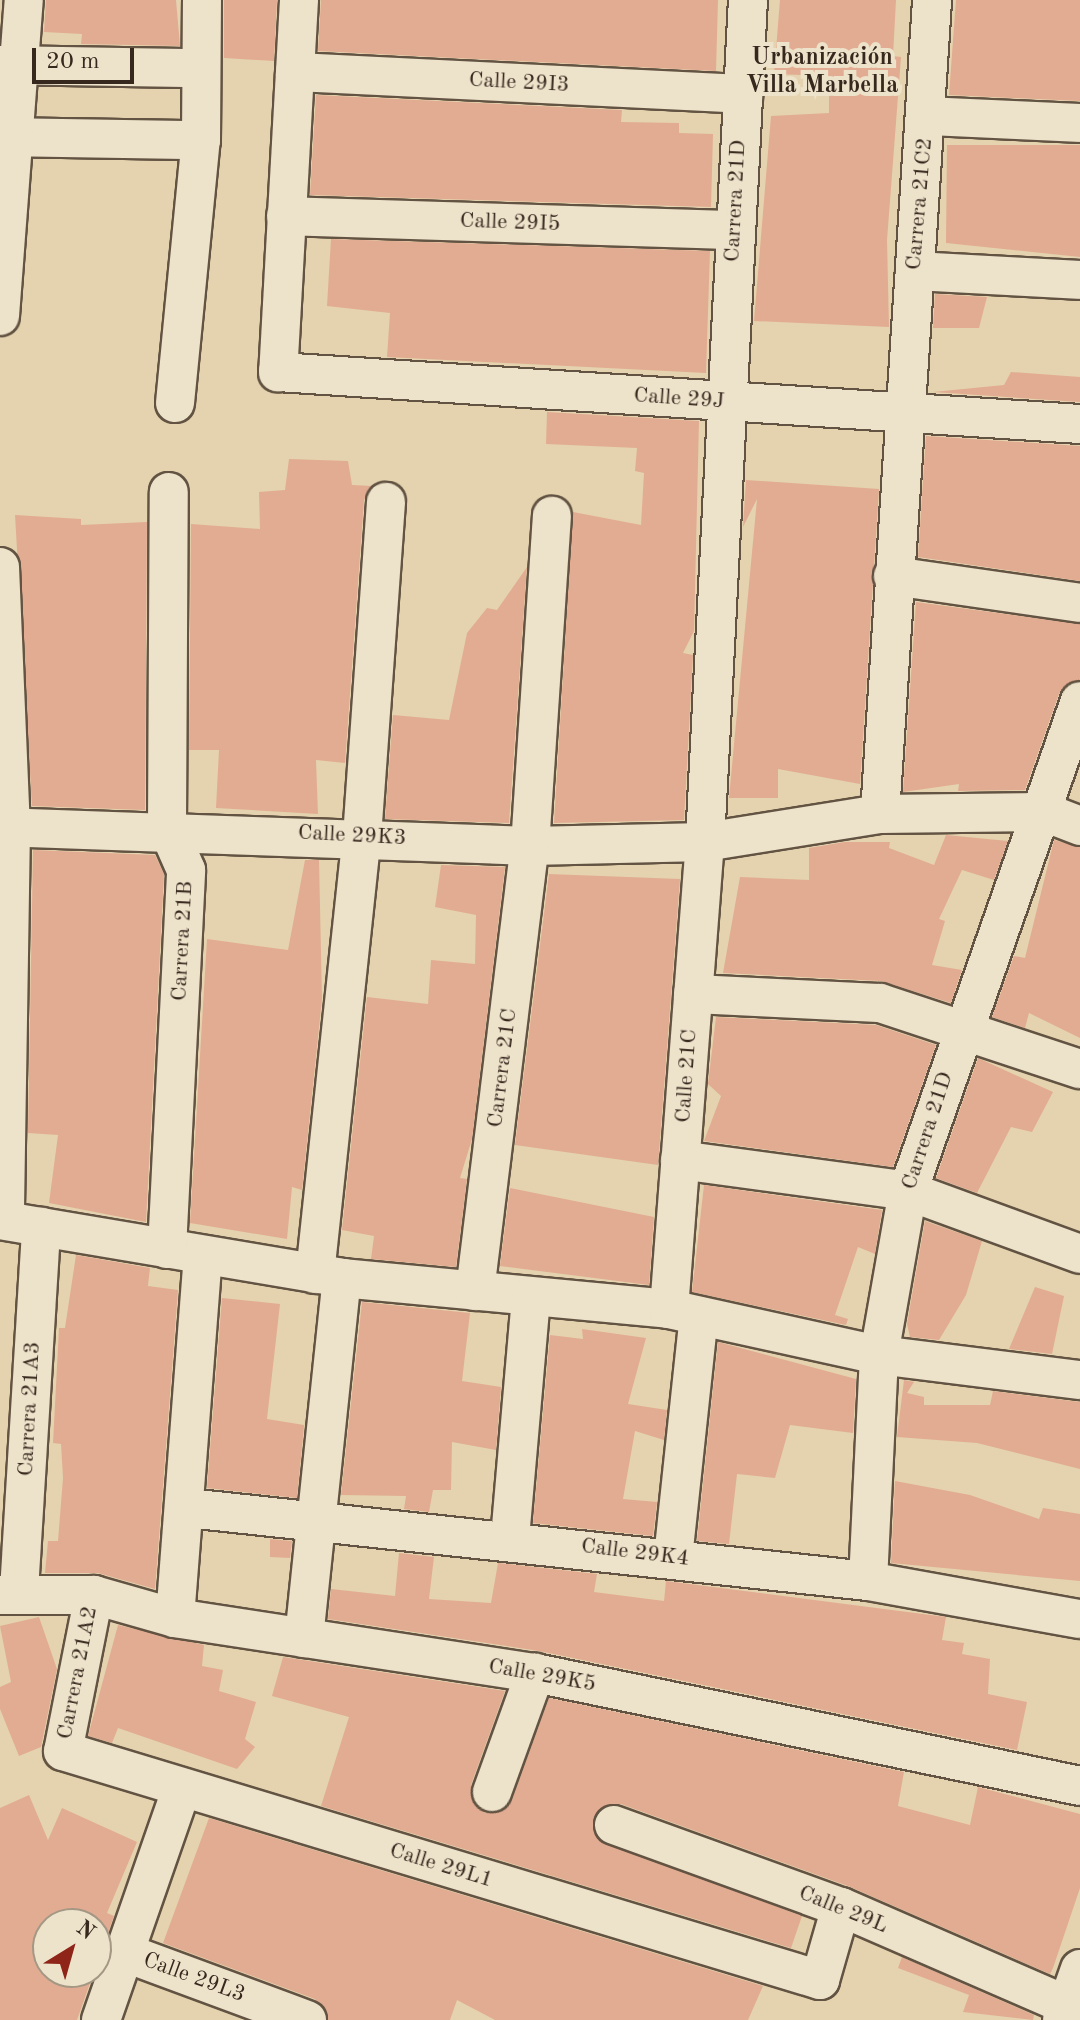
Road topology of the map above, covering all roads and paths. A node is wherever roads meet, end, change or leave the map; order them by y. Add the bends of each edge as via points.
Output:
1 (24, 0) edge
2 (202, 0) edge
3 (299, 0) edge
4 (748, 0) edge
5 (932, 0) edge
6 (11, 66) edge
7 (200, 68) junction
8 (295, 72) junction
9 (743, 94) junction
10 (927, 116) junction
11 (1080, 123) edge
12 (8, 138) edge
13 (201, 140) junction
14 (286, 216) junction
15 (734, 230) junction
16 (915, 271) junction
17 (1080, 280) edge
18 (0, 316) edge
19 (175, 403) dead end
20 (725, 403) junction
21 (902, 408) junction
22 (1080, 424) edge
23 (169, 492) dead end
24 (386, 502) dead end
25 (552, 516) dead end
26 (0, 567) edge
27 (893, 576) junction
28 (1080, 603) edge
29 (1080, 701) edge
30 (1044, 812) junction
31 (880, 814) junction
32 (1080, 826) edge
33 (6, 827) edge
34 (167, 827) junction
35 (362, 837) junction
36 (705, 842) junction
37 (530, 846) junction
38 (693, 994) junction
39 (961, 1031) junction
40 (1080, 1069) edge
41 (680, 1160) junction
42 (908, 1191) junction
43 (15, 1222) edge
44 (185, 1252) junction
45 (1080, 1254) edge
46 (328, 1276) junction
47 (475, 1291) junction
48 (531, 1297) junction
49 (684, 1313) junction
50 (879, 1355) junction
51 (1080, 1380) edge
52 (188, 1508) junction
53 (317, 1522) junction
54 (510, 1538) junction
55 (673, 1558) junction
56 (868, 1581) junction
57 (10, 1593) edge
58 (94, 1595) junction
59 (175, 1618) junction
60 (1080, 1619) edge
61 (304, 1638) junction
62 (535, 1673) junction
63 (63, 1751) joint
64 (1080, 1786) edge
65 (182, 1788) junction
66 (492, 1792) dead end
67 (614, 1825) dead end
68 (841, 1907) junction
69 (126, 1953) junction
70 (1080, 1969) edge
71 (1070, 2012) edge
72 (101, 2020) edge
73 (307, 2020) edge

1 - 6 street
2 - 7 street
3 - 8 street
4 - 9 street, Carrera 21D
5 - 10 street, Carrera 21C2
6 - 7 street
6 - 12 street
7 - 13 street
8 - 9 street, Calle 29I3
8 - 14 street
9 - 15 street, Carrera 21D
10 - 11 street
10 - 16 street, Carrera 21C2
12 - 13 street
12 - 18 street
13 - 19 street
14 - 15 street, Calle 29I5
14 - 20 street, Calle 29J via 278,372
15 - 20 street, Carrera 21D
16 - 17 street
16 - 21 street, Carrera 21C2
20 - 21 street, Calle 29J
20 - 36 street
21 - 22 street, Calle 29J
21 - 27 street, Carrera 21C2
23 - 34 street, Carrera 21B
24 - 35 street
25 - 37 street, Carrera 21C
26 - 33 street, Carrera 21A3
27 - 28 street
27 - 31 street, Carrera 21C2
29 - 30 street, Carrera 21D
30 - 31 street, Calle 29K3
30 - 32 street
30 - 39 street, Carrera 21D
31 - 36 street, Calle 29K3
33 - 34 street, Calle 29K3
33 - 43 street, Carrera 21A3
34 - 35 street, Calle 29K3
34 - 44 street, Carrera 21B via 186,870
35 - 37 street, Calle 29K3
35 - 46 street
36 - 37 street, Calle 29K3
36 - 38 street, Calle 21C
37 - 47 street, Carrera 21C
38 - 39 street via 880,1003
38 - 41 street, Calle 21C
39 - 40 street
39 - 42 street, Carrera 21D
41 - 42 street
41 - 49 street, Calle 21C
42 - 45 street
42 - 50 street, Carrera 21D
43 - 44 street
43 - 57 street, Carrera 21A3
44 - 46 street
44 - 52 street, Carrera 21B
46 - 47 street
46 - 53 street
47 - 48 street
48 - 49 street
48 - 54 street
49 - 50 street
49 - 55 street, Calle 21C
50 - 51 street
50 - 56 street, Carrera 21D
52 - 53 street, Calle 29K4
52 - 59 street, Carrera 21B
53 - 54 street, Calle 29K4
53 - 61 street
54 - 55 street, Calle 29K4
55 - 56 street, Calle 29K4
56 - 60 street, Calle 29K4
57 - 58 street, Calle 29K5
58 - 59 street, Calle 29K5
58 - 63 street, Carrera 21A2
59 - 61 street, Calle 29K5
61 - 62 street, Calle 29K5
62 - 64 street, Calle 29K5
62 - 66 street
63 - 65 street, Calle 29L1
65 - 68 street, Calle 29L1 via 820,1980
65 - 69 street
67 - 68 street, Calle 29L
68 - 71 street, Calle 29L
69 - 72 street
69 - 73 street, Calle 29L3
70 - 71 street

